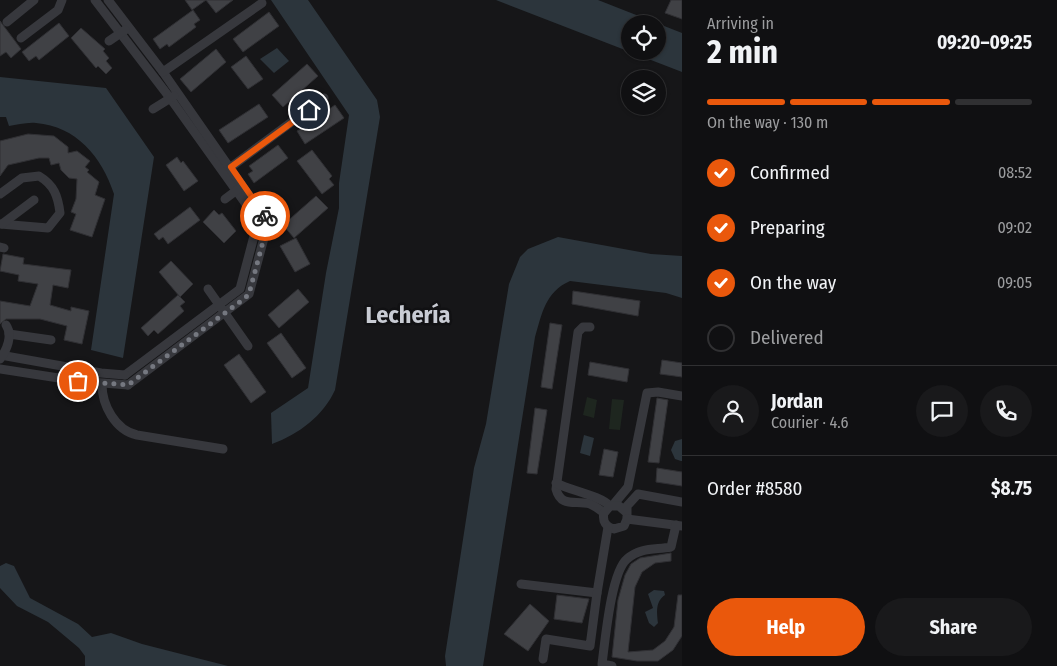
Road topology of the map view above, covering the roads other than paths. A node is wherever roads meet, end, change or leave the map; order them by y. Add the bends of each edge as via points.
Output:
1 (34, 0) edge
2 (62, 0) edge
3 (95, 0) edge
4 (108, 0) edge
5 (262, 3) dead end
6 (7, 22) dead end
7 (129, 27) junction
8 (121, 32) junction
9 (21, 38) dead end
10 (109, 42) dead end
11 (163, 72) junction
12 (174, 96) junction
13 (324, 98) dead end
14 (153, 109) dead end
15 (194, 123) junction
16 (231, 167) junction
17 (240, 188) junction
18 (0, 194) edge
19 (224, 199) dead end
20 (34, 200) dead end
21 (1, 224) edge
22 (208, 289) dead end
23 (223, 309) junction
24 (590, 326) dead end
25 (51, 340) dead end
26 (248, 346) dead end
27 (1, 357) edge
28 (0, 369) edge
29 (125, 374) junction
30 (102, 384) junction
31 (128, 385) junction
32 (682, 396) edge
33 (223, 449) dead end
34 (556, 483) junction
35 (682, 502) edge
36 (609, 508) junction
37 (626, 516) junction
38 (679, 525) edge
39 (608, 527) junction
40 (521, 584) dead end
41 (596, 593) junction
42 (543, 659) dead end
43 (612, 666) edge

1 - 6 street
2 - 9 street via 58,10
3 - 8 street
4 - 7 street
5 - 11 street
7 - 8 street
7 - 11 street
8 - 10 street
8 - 12 street
11 - 12 street
12 - 14 street
12 - 15 street
13 - 16 street
15 - 16 street
15 - 17 street
16 - 17 street
17 - 19 street
17 - 23 street via 268,223 249,294
18 - 21 street via 22,178 39,176 50,183 59,198 60,213 48,228
20 - 21 street
22 - 23 street
23 - 26 street
23 - 29 street
23 - 31 street
24 - 34 street via 582,327 578,332
25 - 27 street via 8,330
27 - 29 street
28 - 30 street
29 - 31 street
30 - 31 street
30 - 33 street via 109,410 124,430
32 - 36 street via 647,393 628,487
34 - 36 street via 602,499
34 - 36 street via 557,494 565,502
35 - 37 street via 638,494 627,506
36 - 37 street via 619,506
36 - 39 street via 604,522
37 - 38 street
37 - 39 street via 624,526 618,529
38 - 43 street via 671,547 639,552 626,560 616,577 602,664
39 - 41 street
40 - 41 street
41 - 42 street via 590,646 546,639

